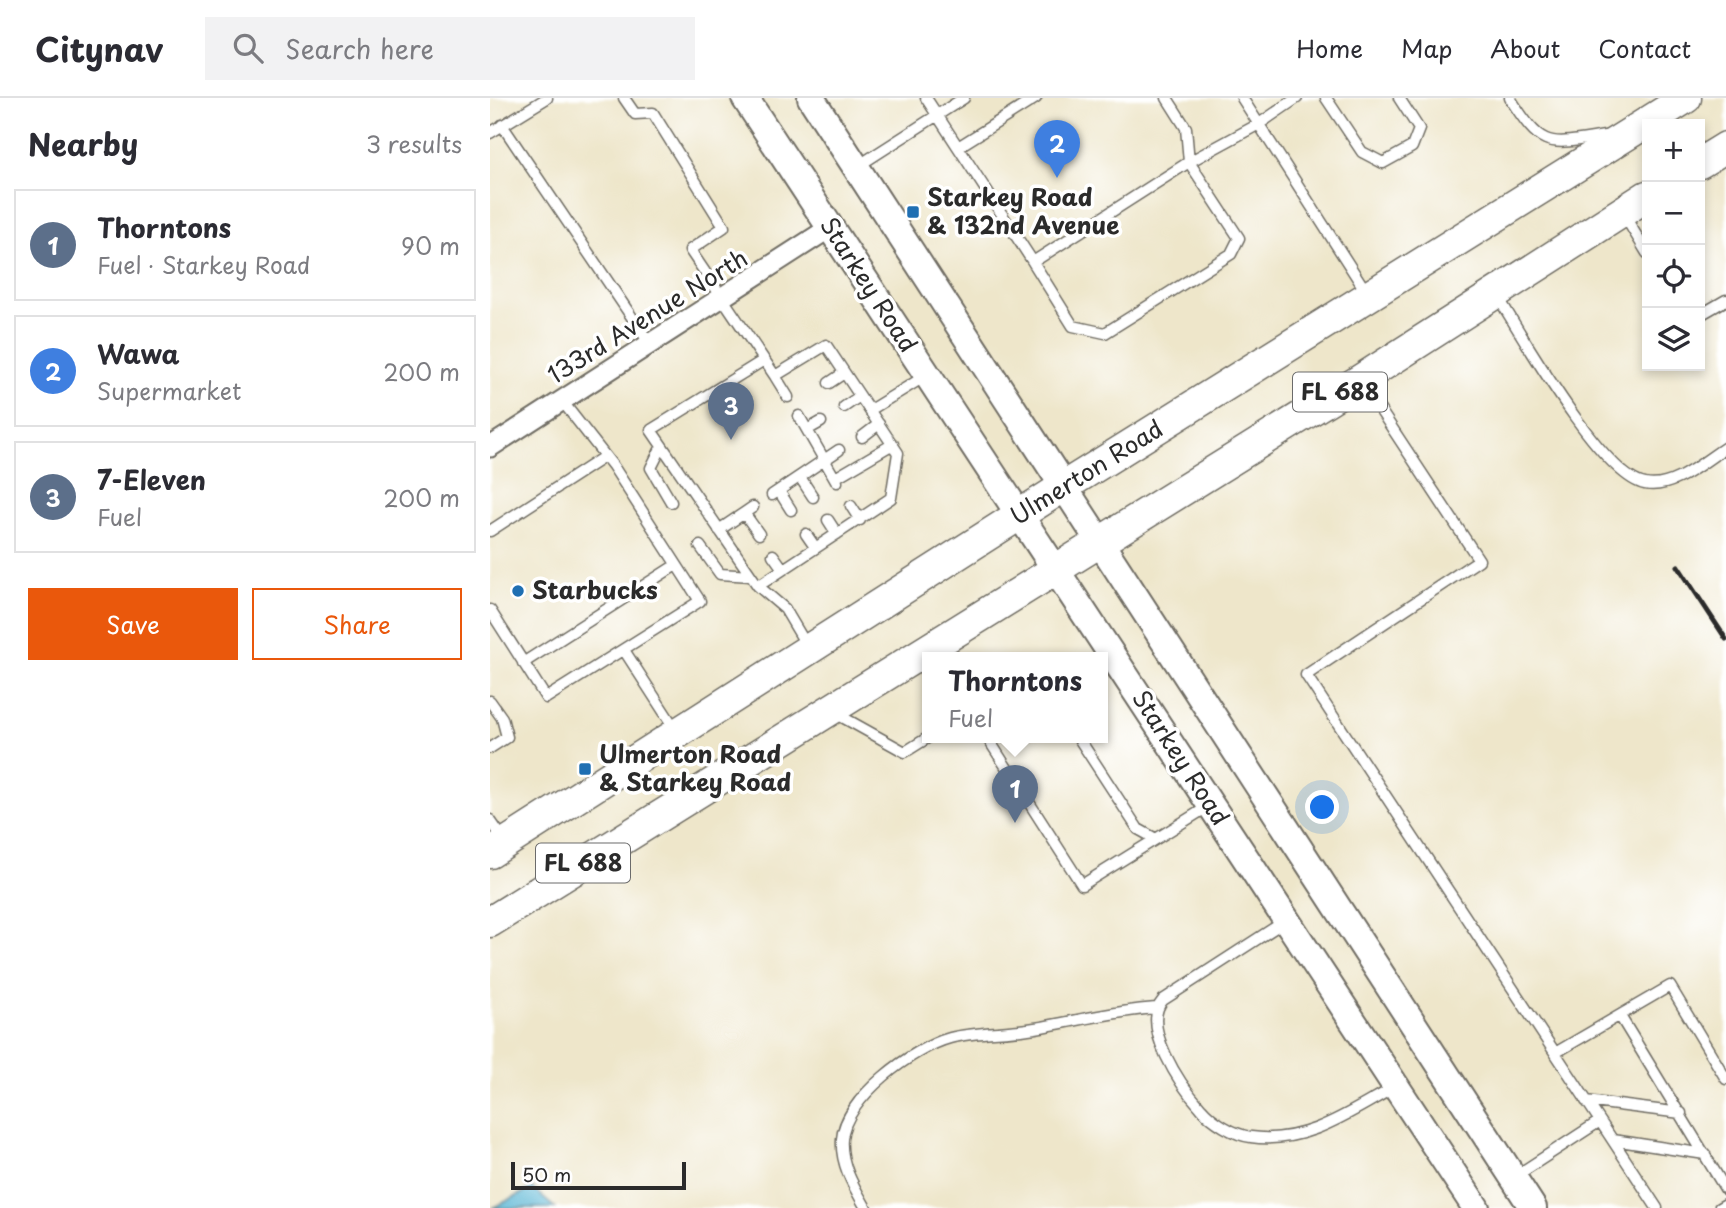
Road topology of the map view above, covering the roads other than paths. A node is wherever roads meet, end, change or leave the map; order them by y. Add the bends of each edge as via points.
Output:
1 (547, 98) edge
2 (624, 98) edge
3 (746, 98) edge
4 (811, 98) edge
5 (926, 98) edge
6 (964, 98) edge
7 (1036, 98) edge
8 (1167, 98) edge
9 (1242, 98) edge
10 (1297, 98) edge
11 (1326, 98) edge
12 (1399, 98) edge
13 (1508, 98) edge
14 (1686, 98) edge
15 (937, 115) junction
16 (1259, 124) junction
17 (502, 125) junction
18 (1633, 131) junction
19 (490, 133) edge
20 (958, 147) junction
21 (1726, 147) edge
22 (1705, 160) edge
23 (1189, 162) junction
24 (855, 168) junction
25 (1642, 200) edge
26 (1622, 212) junction
27 (831, 228) junction
28 (1642, 245) edge
29 (1033, 262) junction
30 (1496, 294) junction
31 (1370, 296) junction
32 (722, 300) junction
33 (1726, 300) edge
34 (1705, 312) edge
35 (650, 344) junction
36 (764, 359) junction
37 (844, 373) junction
38 (927, 374) junction
39 (775, 376) junction
40 (1360, 380) junction
41 (828, 383) dead end
42 (860, 396) junction
43 (788, 397) dead end
44 (562, 401) junction
45 (844, 407) dead end
46 (870, 410) junction
47 (799, 416) dead end
48 (821, 422) dead end
49 (879, 424) junction
50 (807, 430) junction
51 (862, 437) dead end
52 (893, 444) junction
53 (662, 446) junction
54 (490, 447) edge
55 (1726, 447) edge
56 (839, 450) dead end
57 (604, 457) junction
58 (824, 461) junction
59 (800, 477) junction
60 (1063, 487) junction
61 (813, 497) dead end
62 (671, 502) dead end
63 (851, 506) dead end
64 (791, 510) dead end
65 (1019, 515) junction
66 (828, 520) dead end
67 (860, 520) junction
68 (719, 530) junction
69 (490, 531) edge
70 (759, 534) dead end
71 (806, 534) dead end
72 (837, 534) junction
73 (1099, 541) junction
74 (700, 546) dead end
75 (815, 547) junction
76 (773, 555) dead end
77 (676, 565) junction
78 (783, 569) junction
79 (1056, 569) junction
80 (751, 576) junction
81 (758, 586) junction
82 (490, 610) edge
83 (624, 650) junction
84 (809, 650) junction
85 (924, 652) edge
86 (922, 654) edge
87 (523, 663) junction
88 (490, 701) edge
89 (831, 711) junction
90 (678, 733) junction
91 (922, 741) edge
92 (991, 743) edge
93 (1082, 743) edge
94 (490, 748) edge
95 (1210, 806) junction
96 (495, 839) edge
97 (1156, 839) junction
98 (1285, 920) junction
99 (490, 922) edge
100 (1156, 1009) junction
101 (1620, 1016) junction
102 (1555, 1054) junction
103 (1726, 1079) edge
104 (1395, 1087) junction
105 (1586, 1101) junction
106 (1681, 1113) junction
107 (1600, 1121) junction
108 (1613, 1140) junction
109 (1705, 1154) junction
110 (1514, 1177) junction
111 (1726, 1190) edge
112 (1726, 1204) edge
113 (866, 1208) edge
114 (1476, 1208) edge
115 (1534, 1208) edge
116 (1657, 1208) edge
117 (1719, 1208) edge

1 - 17 lane
2 - 32 lane via 635,114 653,113 724,227 690,250
3 - 27 main road, Starkey Road
4 - 24 main road, Starkey Road
5 - 15 lane
6 - 15 lane
7 - 20 lane
8 - 23 lane via 1186,128
9 - 16 lane
10 - 16 lane
11 - 12 lane via 1362,152 1383,163 1412,147 1419,129
13 - 18 lane via 1529,129 1554,144
14 - 18 main road, Ulmerton Road / FL 688
15 - 20 lane
15 - 24 lane
16 - 23 lane
16 - 31 lane
17 - 19 lane
17 - 35 lane
18 - 31 main road, Ulmerton Road / FL 688
20 - 29 lane
21 - 22 main road
23 - 29 lane
23 - 29 lane via 1238,239 1231,254 1105,333 1073,326
24 - 60 main road, Starkey Road
25 - 26 main road, FL 688
26 - 28 lane
26 - 30 main road, FL 688
27 - 32 street, 133rd Avenue North
27 - 38 main road, Starkey Road
30 - 40 main road, FL 688
30 - 55 lane via 1605,456 1629,478 1647,485 1668,483
31 - 60 main road, Ulmerton Road / FL 688
32 - 35 street, 133rd Avenue North
32 - 36 lane
33 - 34 lane
35 - 44 street, 133rd Avenue North
36 - 39 lane
36 - 53 lane via 651,430
37 - 39 lane via 826,345
37 - 41 lane
37 - 42 lane
38 - 46 lane
38 - 65 main road, Starkey Road
39 - 43 lane
40 - 73 main road, FL 688
40 - 102 lane via 1479,560 1306,675
42 - 45 lane
42 - 46 lane
44 - 54 street, 133rd Avenue North
44 - 57 lane
46 - 49 lane
47 - 50 lane
48 - 50 lane
49 - 51 lane
49 - 52 lane
50 - 58 lane
52 - 58 lane via 836,480
52 - 67 lane via 898,453 891,498
53 - 62 lane via 651,468
53 - 68 lane
56 - 58 lane
57 - 69 lane
57 - 77 lane
58 - 59 lane
59 - 61 lane
59 - 64 lane via 775,493
60 - 65 main road, Ulmerton Road / FL 688
60 - 73 main road, Starkey Road
63 - 67 lane
65 - 79 main road, Starkey Road
65 - 84 main road, Ulmerton Road / FL 688
66 - 72 lane
67 - 72 lane
68 - 70 lane via 749,510
68 - 80 lane
71 - 75 lane
72 - 75 lane
73 - 79 main road, FL 688
73 - 110 main road, Starkey Road
74 - 80 lane via 720,574
75 - 78 lane
76 - 78 lane
77 - 83 lane via 700,601
77 - 87 lane
78 - 81 lane
79 - 85 main road, FL 688
79 - 95 main road, Starkey Road
80 - 81 lane
81 - 84 lane via 785,609
82 - 87 lane
83 - 87 lane via 546,698
83 - 90 lane
84 - 90 main road, Ulmerton Road / FL 688
86 - 89 main road, FL 688
88 - 94 lane via 502,718 507,737
89 - 91 lane via 905,752
89 - 99 main road, FL 688
90 - 96 main road, Ulmerton Road / FL 688
92 - 97 lane via 1082,885
93 - 97 lane via 1138,829
95 - 97 lane
95 - 98 main road, Starkey Road
98 - 100 lane
98 - 104 main road, Starkey Road
100 - 104 lane via 1159,1040 1190,1093 1209,1115 1249,1137 1284,1138 1324,1127
100 - 113 lane via 1113,1011 1034,1028 950,1038 894,1067 852,1109 842,1137 844,1165
101 - 102 lane
101 - 103 lane via 1670,986
101 - 106 lane
102 - 105 lane
104 - 114 main road, Starkey Road
105 - 106 lane
105 - 107 lane
106 - 109 lane
107 - 108 lane
107 - 110 lane
108 - 109 lane
108 - 116 lane
109 - 111 lane
110 - 115 main road, Starkey Road
112 - 117 lane

